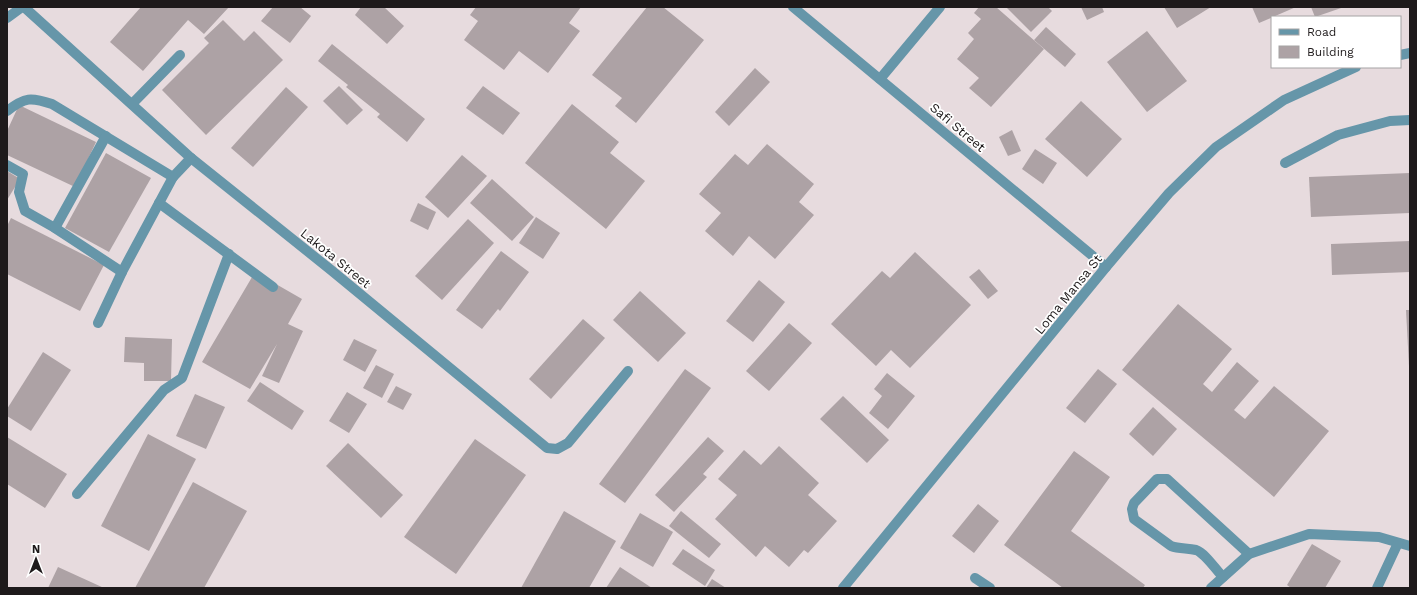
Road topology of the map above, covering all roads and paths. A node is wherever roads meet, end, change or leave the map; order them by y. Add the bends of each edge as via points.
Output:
1 (23, 7) edge
2 (793, 7) edge
3 (940, 7) edge
4 (7, 18) edge
5 (180, 55) dead end
6 (1354, 68) edge
7 (880, 79) junction
8 (132, 104) junction
9 (7, 111) edge
10 (1410, 120) edge
11 (106, 136) junction
12 (191, 158) junction
13 (1285, 163) dead end
14 (7, 165) edge
15 (173, 178) junction
16 (160, 203) junction
17 (55, 228) junction
18 (230, 254) junction
19 (1106, 267) junction
20 (122, 272) junction
21 (273, 286) dead end
22 (98, 323) dead end
23 (628, 371) dead end
24 (77, 494) dead end
25 (1398, 543) junction
26 (1410, 546) edge
27 (1249, 554) junction
28 (1223, 577) junction
29 (975, 578) dead end
30 (843, 588) edge
31 (990, 588) edge
32 (1211, 588) edge
33 (1377, 588) edge

1 - 4 street
1 - 8 street, Lakota Street
2 - 7 street, Safi Street
3 - 7 street
5 - 8 street
6 - 19 street, Loma Mansa St via 1284,100 1216,147 1169,193
7 - 19 street, Safi Street
8 - 12 street, Lakota Street
9 - 11 street via 18,102 35,98 52,104
10 - 13 street via 1390,121 1338,135
11 - 15 street
11 - 17 street
12 - 15 street
12 - 23 street, Lakota Street via 547,448 557,450 568,443
14 - 17 street via 23,174 19,192 25,211
15 - 16 street
16 - 18 street
16 - 20 street
17 - 20 street
18 - 21 street
18 - 24 street via 182,378 164,390
19 - 30 street, Loma Mansa St
20 - 22 street
25 - 26 street
25 - 27 street via 1379,537 1309,534
25 - 33 street
27 - 28 street
27 - 28 street via 1167,478 1153,482 1134,503 1134,519 1171,546 1201,552
28 - 32 street
29 - 31 street

